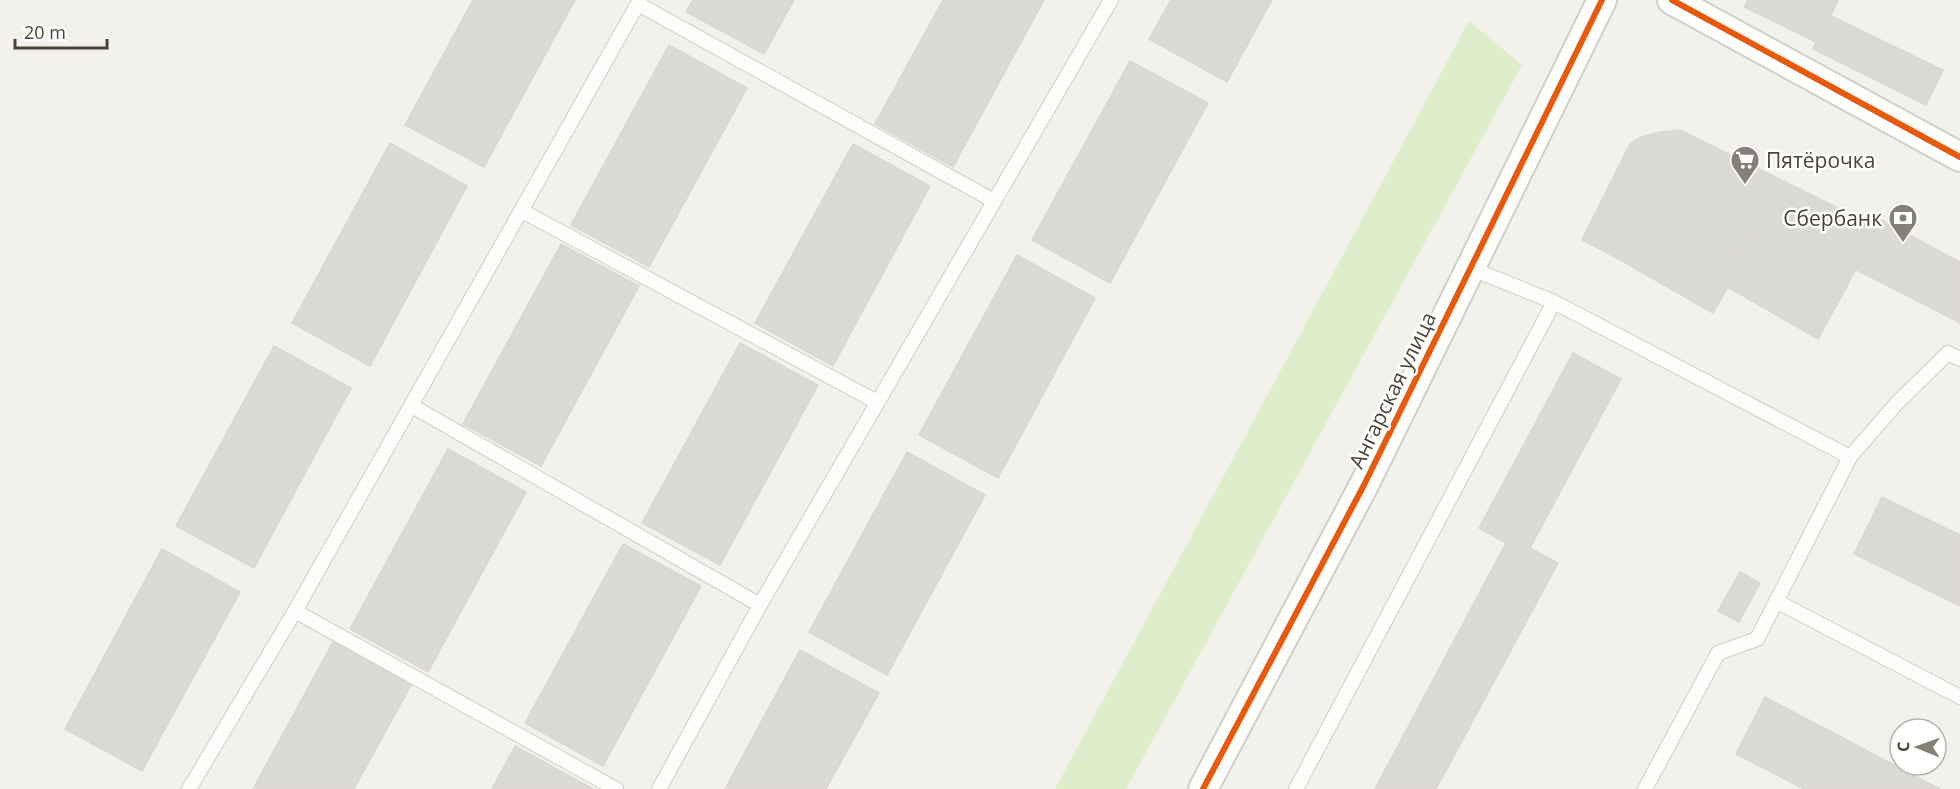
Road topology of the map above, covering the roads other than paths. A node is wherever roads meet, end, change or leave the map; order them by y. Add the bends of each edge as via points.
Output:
1 (1602, 0) edge
2 (1672, 0) edge
3 (1108, 1) edge
4 (639, 2) edge
5 (1960, 157) edge
6 (994, 201) junction
7 (522, 211) junction
8 (1470, 268) junction
9 (1554, 302) junction
10 (1960, 359) edge
11 (878, 402) junction
12 (412, 406) junction
13 (1850, 457) junction
14 (1776, 601) junction
15 (760, 605) junction
16 (295, 611) junction
17 (1960, 697) edge
18 (189, 789) edge
19 (616, 789) edge
20 (659, 789) edge
21 (1203, 789) edge
22 (1296, 789) edge
23 (1645, 789) edge

1 - 8 street, Ангарская улица
2 - 5 street
3 - 6 lane
4 - 6 lane
4 - 7 lane
6 - 11 lane
7 - 11 lane
7 - 12 lane
8 - 9 lane
8 - 21 street, Ангарская улица via 1364,485
9 - 13 lane
9 - 22 lane
10 - 13 lane via 1948,353
11 - 15 lane
12 - 15 lane
12 - 16 lane
13 - 14 lane
14 - 17 lane
14 - 23 lane via 1756,639 1718,653
15 - 20 lane
16 - 18 lane
16 - 19 lane

